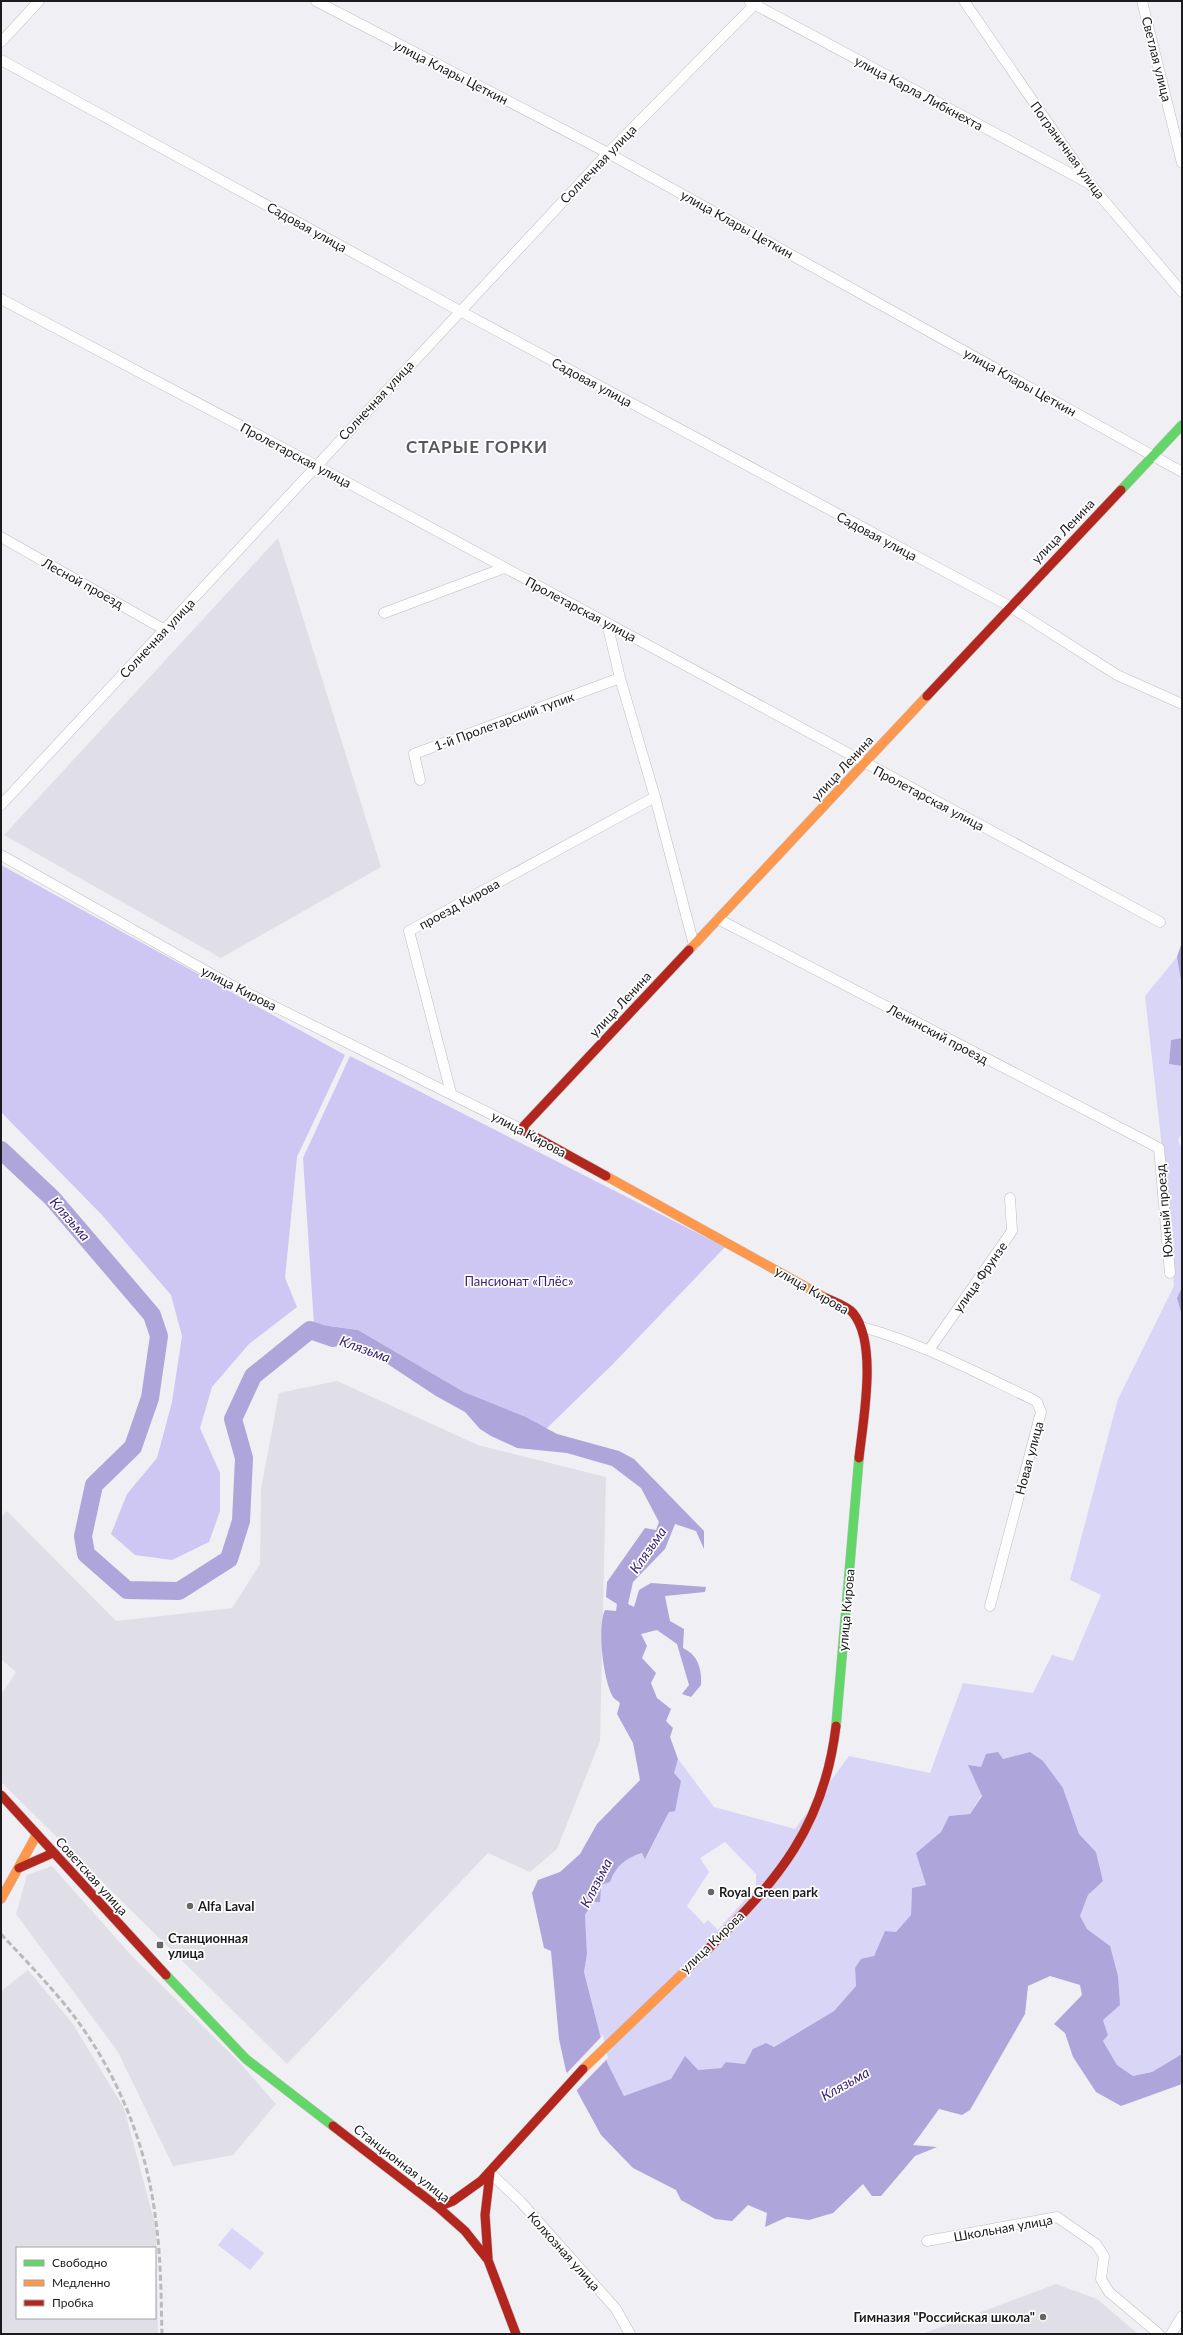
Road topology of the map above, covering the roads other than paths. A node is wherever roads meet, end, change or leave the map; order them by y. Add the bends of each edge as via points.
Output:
1 (39, 1) edge
2 (316, 1) edge
3 (964, 1) edge
4 (1142, 1) edge
5 (754, 2) edge
6 (1, 42) edge
7 (1, 60) edge
8 (608, 153) junction
9 (1182, 163) edge
10 (1090, 184) junction
11 (1182, 292) edge
12 (1, 299) edge
13 (460, 311) junction
14 (1182, 425) edge
15 (1154, 456) junction
16 (315, 465) junction
17 (1182, 472) edge
18 (1, 537) edge
19 (504, 568) junction
20 (1009, 606) junction
21 (384, 613) dead end
22 (607, 623) junction
23 (165, 630) junction
24 (620, 678) junction
25 (1182, 704) edge
26 (864, 763) junction
27 (420, 780) dead end
28 (655, 797) junction
29 (1, 805) edge
30 (1, 855) edge
31 (718, 919) junction
32 (1160, 922) dead end
33 (694, 945) junction
34 (451, 1093) junction
35 (521, 1129) junction
36 (1159, 1148) joint
37 (1010, 1198) dead end
38 (1170, 1273) dead end
39 (862, 1327) junction
40 (929, 1350) junction
41 (990, 1606) dead end
42 (1, 1795) edge
43 (37, 1834) junction
44 (53, 1853) junction
45 (19, 1868) junction
46 (1, 1899) edge
47 (165, 1974) joint
48 (490, 2173) junction
49 (438, 2207) junction
50 (927, 2242) dead end
51 (488, 2260) junction
52 (1182, 2316) edge
53 (516, 2334) edge
54 (630, 2334) edge
55 (1159, 2334) edge
56 (1171, 2334) edge

1 - 6 street
2 - 8 street, улица Клары Цеткин
3 - 10 street, Пограничная улица
4 - 9 street, Светлая улица
5 - 8 street, Солнечная улица
5 - 10 street, улица Карла Либкнехта
7 - 13 street, Садовая улица
8 - 13 street, Солнечная улица
8 - 15 street, улица Клары Цеткин
10 - 11 street, Пограничная улица
12 - 16 street, Пролетарская улица
13 - 16 street, Солнечная улица
13 - 20 street, Садовая улица
14 - 15 street, улица Ленина
15 - 17 street, улица Клары Цеткин
15 - 20 street, улица Ленина
16 - 19 street, Пролетарская улица
16 - 23 street, Солнечная улица
18 - 23 street, Лесной проезд
19 - 21 street
19 - 22 street, Пролетарская улица
20 - 25 street, Садовая улица via 1118,675
20 - 26 street, улица Ленина
22 - 24 street
22 - 26 street, Пролетарская улица
23 - 29 street, Солнечная улица
24 - 27 street, 1-й Пролетарский тупик via 414,754
24 - 28 street
26 - 31 street, улица Ленина
26 - 32 street, Пролетарская улица
28 - 33 street
28 - 34 street, проезд Кирова via 409,931
30 - 34 street, улица Кирова via 229,984
31 - 33 street, улица Ленина
31 - 36 street, Ленинский проезд
33 - 35 street, улица Ленина
34 - 35 street, улица Кирова
35 - 39 street, улица Кирова via 836,1302 852,1312
36 - 38 street, Южный проезд
37 - 40 street, улица Фрунзе via 1012,1231
39 - 40 street, Новая улица via 898,1337
39 - 48 street, улица Кирова via 867,1372 836,1716 826,1784 805,1834 768,1886 722,1934 622,2028
40 - 41 street, Новая улица via 1030,1398 1040,1406 1041,1412
42 - 43 street, Советская улица
43 - 44 street, Советская улица
43 - 45 street
44 - 45 street
44 - 47 street, Советская улица
45 - 46 street
47 - 49 street, Станционная улица via 246,2058
48 - 49 street, улица Кирова via 463,2196
48 - 51 street via 484,2203
48 - 54 street, Колхозная улица via 520,2201 616,2309
49 - 51 street, Станционная улица via 465,2231
50 - 55 street, Школьная улица via 1057,2217 1096,2244 1104,2256 1101,2279 1109,2292
51 - 53 street, Станционная улица
52 - 56 street

